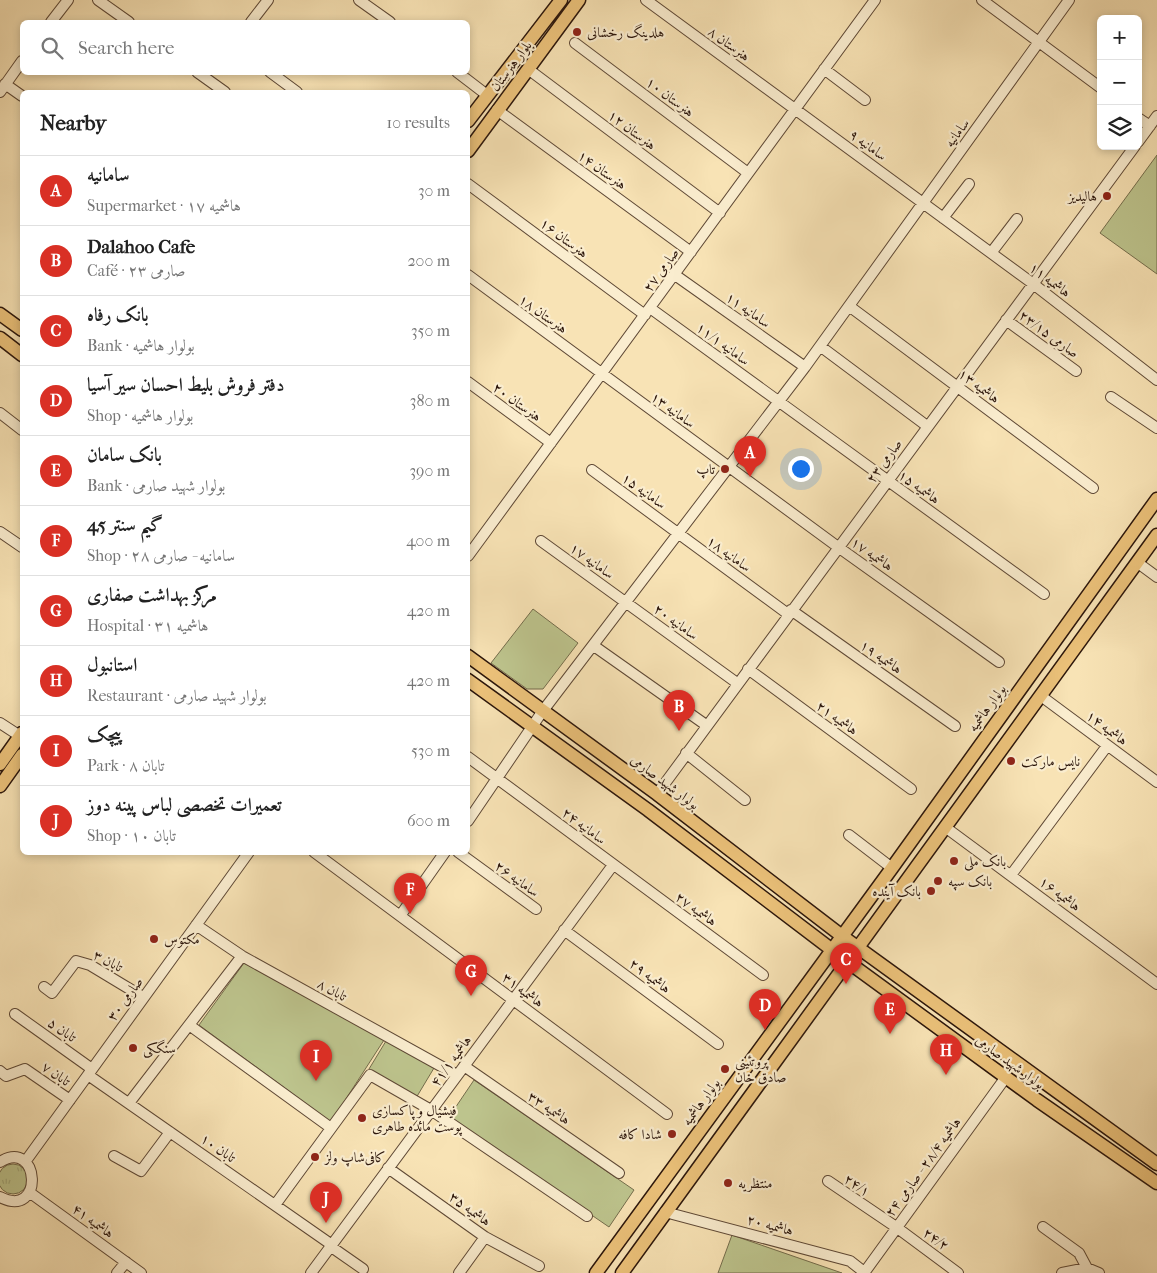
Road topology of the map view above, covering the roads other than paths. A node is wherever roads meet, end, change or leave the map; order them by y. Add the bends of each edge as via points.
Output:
1 (68, 0) edge
2 (98, 0) edge
3 (268, 0) edge
4 (359, 0) edge
5 (561, 0) edge
6 (579, 0) edge
7 (646, 0) edge
8 (875, 0) edge
9 (982, 0) edge
10 (1069, 0) edge
11 (53, 20) edge
12 (126, 20) edge
13 (253, 20) edge
14 (387, 20) edge
15 (1040, 41) junction
16 (575, 43) dead end
17 (20, 64) edge
18 (528, 68) junction
19 (824, 69) junction
20 (274, 75) edge
21 (461, 75) edge
22 (211, 77) edge
23 (1097, 85) edge
24 (3, 88) edge
25 (223, 90) edge
26 (294, 90) edge
27 (20, 95) edge
28 (488, 95) junction
29 (865, 100) dead end
30 (795, 109) junction
31 (497, 110) junction
32 (1157, 116) edge
33 (470, 119) edge
34 (1142, 121) edge
35 (470, 124) edge
36 (1150, 126) junction
37 (480, 133) junction
38 (1142, 137) edge
39 (470, 148) edge
40 (1132, 150) edge
41 (748, 173) junction
42 (969, 184) dead end
43 (470, 185) edge
44 (924, 204) junction
45 (720, 212) junction
46 (943, 218) junction
47 (1017, 219) dead end
48 (691, 252) junction
49 (991, 253) junction
50 (675, 275) junction
51 (470, 276) edge
52 (1032, 284) junction
53 (849, 306) junction
54 (648, 311) junction
55 (0, 314) edge
56 (1006, 320) junction
57 (20, 329) edge
58 (0, 338) edge
59 (820, 346) junction
60 (20, 353) edge
61 (804, 367) junction
62 (1076, 371) dead end
63 (602, 374) junction
64 (1157, 380) edge
65 (470, 383) edge
66 (956, 386) junction
67 (1111, 397) dead end
68 (779, 402) junction
69 (0, 413) edge
70 (927, 426) junction
71 (20, 428) edge
72 (1157, 428) edge
73 (551, 443) junction
74 (729, 467) junction
75 (592, 470) dead end
76 (886, 481) junction
77 (1093, 488) dead end
78 (1157, 499) edge
79 (0, 532) edge
80 (678, 534) junction
81 (1157, 535) edge
82 (541, 541) dead end
83 (20, 546) edge
84 (838, 547) junction
85 (470, 553) edge
86 (1138, 563) junction
87 (1157, 577) edge
88 (1044, 594) dead end
89 (626, 603) junction
90 (789, 612) junction
91 (1058, 636) junction
92 (594, 646) junction
93 (1074, 650) junction
94 (470, 658) edge
95 (999, 662) dead end
96 (748, 669) junction
97 (470, 681) edge
98 (737, 683) junction
99 (1041, 696) junction
100 (542, 712) junction
101 (0, 723) edge
102 (706, 725) junction
103 (532, 726) junction
104 (955, 726) dead end
105 (20, 733) edge
106 (20, 735) edge
107 (1107, 746) junction
108 (686, 753) junction
109 (20, 758) edge
110 (470, 758) edge
111 (0, 764) edge
112 (498, 779) junction
113 (1157, 782) edge
114 (0, 786) edge
115 (911, 789) dead end
116 (657, 794) junction
117 (745, 800) dead end
118 (470, 818) edge
119 (945, 828) junction
120 (849, 835) dead end
121 (247, 855) edge
122 (318, 855) edge
123 (443, 855) edge
124 (462, 855) edge
125 (612, 865) junction
126 (892, 868) junction
127 (1010, 875) junction
128 (536, 909) dead end
129 (400, 916) junction
130 (196, 925) junction
131 (564, 930) junction
132 (842, 936) junction
133 (858, 947) junction
134 (832, 949) junction
135 (242, 956) junction
136 (848, 962) junction
137 (763, 975) dead end
138 (1157, 984) edge
139 (44, 987) dead end
140 (143, 997) junction
141 (513, 1000) junction
142 (15, 1014) dead end
143 (189, 1025) junction
144 (718, 1044) dead end
145 (464, 1066) junction
146 (0, 1071) edge
147 (90, 1072) junction
148 (457, 1075) junction
149 (1006, 1077) junction
150 (70, 1100) junction
151 (128, 1103) junction
152 (431, 1110) junction
153 (1080, 1110) junction
154 (667, 1114) dead end
155 (1070, 1122) junction
156 (331, 1128) junction
157 (170, 1132) junction
158 (114, 1156) dead end
159 (0, 1162) edge
160 (25, 1162) junction
161 (1157, 1164) edge
162 (388, 1168) junction
163 (619, 1173) dead end
164 (828, 1181) dead end
165 (1157, 1183) edge
166 (29, 1192) junction
167 (0, 1196) edge
168 (275, 1206) junction
169 (665, 1212) junction
170 (638, 1213) junction
171 (587, 1216) dead end
172 (656, 1227) junction
173 (896, 1227) junction
174 (1043, 1227) dead end
175 (485, 1238) junction
176 (331, 1246) junction
177 (126, 1262) junction
178 (539, 1266) dead end
179 (1087, 1268) junction
180 (364, 1269) dead end
181 (864, 1272) edge
182 (117, 1273) edge
183 (141, 1273) edge
184 (311, 1273) edge
185 (459, 1273) edge
186 (596, 1273) edge
187 (622, 1273) edge
188 (958, 1273) edge
189 (1062, 1273) edge
190 (1099, 1273) edge

1 - 11 street
2 - 12 street
3 - 13 street
4 - 14 street
5 - 28 main road, بلوار هنرستان
6 - 18 main road, بلوار هنرستان
7 - 30 street, هنرستان ۸
8 - 19 street, صارمی ۲۷
9 - 15 street
10 - 15 street, سامانیه
15 - 23 street
15 - 44 street, سامانیه
16 - 41 street, هنرستان ۱۰
17 - 24 street
18 - 31 main road, بلوار هنرستان
18 - 45 street, هنرستان ۱۲
19 - 29 street
19 - 30 street, صارمی ۲۷
20 - 26 street
21 - 28 street
22 - 25 street
24 - 27 street
28 - 33 main road, بلوار هنرستان
30 - 41 street, صارمی ۲۷
30 - 44 street, سامانیه ۹
31 - 37 main road, بلوار هنرستان
31 - 48 street, هنرستان ۱۴
32 - 36 street
34 - 36 street
35 - 37 main road
36 - 38 street
37 - 39 main road, بلوار هنرستان
40 - 52 street, صارمی ۲۳
41 - 45 street, صارمی ۲۷
42 - 46 street
43 - 54 street, هنرستان ۱۶
44 - 46 street, هاشمیه ۱۱
44 - 53 street, سامانیه
45 - 48 street, صارمی ۲۷
46 - 49 street, هاشمیه ۱۱
47 - 49 street
48 - 50 street, صارمی ۲۷
49 - 52 street, هاشمیه ۱۱
50 - 54 street, صارمی ۲۷
50 - 61 street, سامانیه ۱۱
51 - 63 street, هنرستان ۱۸
52 - 56 street, صارمی ۲۳
52 - 64 street, هاشمیه ۱۱
53 - 59 street, سامانیه
53 - 66 street, هاشمیه ۱۳
54 - 63 street, صارمی ۲۷
54 - 68 street, سامانیه ۱۱/۱
55 - 57 main road
56 - 62 street, صارمی ۲۳/۱۵
56 - 66 street, صارمی ۲۳
58 - 60 main road
59 - 61 street, سامانیه
59 - 70 street
61 - 68 street, سامانیه
63 - 73 street, صارمی ۲۷
63 - 74 street, سامانیه ۱۳
65 - 73 street, هنرستان ۲۰
66 - 70 street, صارمی ۲۳
66 - 77 street, هاشمیه ۱۳
67 - 72 street
68 - 74 street, سامانیه
68 - 76 street, هاشمیه ۱۵
69 - 71 street
70 - 76 street, صارمی ۲۳
73 - 85 street, صارمی ۲۷
74 - 80 street, سامانیه
74 - 84 street, هاشمیه ۱۷
75 - 80 street, سامانیه ۱۵
76 - 84 street, صارمی ۲۳
76 - 88 street, هاشمیه ۱۵
78 - 91 main road, بولوار هاشمیه
79 - 83 street
80 - 89 street, سامانیه
80 - 90 street, سامانیه ۱۸
81 - 86 main road
82 - 89 street, سامانیه ۱۷
84 - 90 street, صارمی ۲۳
84 - 95 street, هاشمیه ۱۷
86 - 87 street
86 - 93 main road
89 - 92 street, سامانیه
89 - 98 street, سامانیه ۲۰
90 - 96 street, صارمی ۲۳
90 - 104 street, هاشمیه ۱۹
91 - 93 main road
91 - 126 main road, بولوار هاشمیه
92 - 100 street, سامانیه
92 - 102 street
93 - 99 main road
94 - 100 main road, بولوار شهید صارمی
96 - 98 street, صارمی ۲۳
96 - 115 street, هاشمیه ۲۱
97 - 103 main road
98 - 102 street, صارمی ۲۳
99 - 107 street, هاشمیه ۱۴
99 - 119 main road
100 - 103 street, سامانیه
100 - 116 main road, بولوار شهید صارمی
101 - 105 street
102 - 108 street, صارمی ۲۳
103 - 112 street, سامانیه
103 - 134 main road
106 - 111 main road
107 - 113 street, هاشمیه ۱۴
107 - 127 street
108 - 116 street, صارمی ۲۳
108 - 117 street
109 - 114 main road
110 - 112 street, سامانیه ۲۴
112 - 118 street, سامانیه
112 - 125 street, سامانیه ۲۴
116 - 132 main road, بولوار شهید صارمی
119 - 127 street, هاشمیه ۱۶
119 - 133 main road
120 - 126 street
121 - 130 street, صارمی ۳۰
122 - 129 street, هاشمیه ۳۱
123 - 129 street
124 - 128 street, سامانیه ۲۶
125 - 131 street, هاشمیه ۴۱/۱
125 - 137 street, هاشمیه ۲۷
126 - 132 main road, بولوار هاشمیه
127 - 138 street, هاشمیه ۱۶
129 - 141 street, هاشمیه ۳۱
130 - 135 street, تابان ۸
130 - 140 street, صارمی ۳۰
131 - 141 street, هاشمیه ۴۱/۱
131 - 144 street, هاشمیه ۲۹
132 - 133 main road, بولوار شهید صارمی
132 - 134 main road, بولوار هاشمیه
133 - 136 main road
133 - 153 main road, بولوار شهید صارمی
134 - 136 main road, بولوار شهید صارمی
134 - 170 main road, بولوار هاشمیه
135 - 143 street
135 - 148 street, تابان ۸
136 - 149 main road, بولوار شهید صارمی
136 - 169 main road
139 - 140 street, تابان ۳ via 52,993 76,961 90,965
140 - 147 street, صارمی ۳۰
141 - 145 street, هاشمیه ۴۱/۱
141 - 154 street, هاشمیه ۳۱
142 - 147 street, تابان ۵
143 - 151 street
143 - 156 street
145 - 148 street, هاشمیه ۴۱/۱
145 - 163 street, هاشمیه ۳۳
146 - 150 street, تابان ۷ via 6,1076 24,1069
147 - 150 street, صارمی ۳۰
147 - 151 street, تابان ۱۰
148 - 152 street, هاشمیه ۴۱/۱
149 - 155 main road, بولوار شهید صارمی
149 - 173 street, هاشمیه ۲۸/۴ - صارمی ۲۴
150 - 160 street, صارمی ۳۰
151 - 157 street, تابان ۱۰
152 - 156 street via 370,1075
152 - 162 street, هاشمیه ۴۱/۱
152 - 171 street
153 - 155 main road
153 - 161 main road, بولوار شهید صارمی
155 - 165 main road, بولوار شهید صارمی
156 - 168 street
157 - 158 street via 140,1171
157 - 168 street, تابان ۱۰
159 - 160 street via 14,1158
160 - 166 street via 33,1176
162 - 175 street, هاشمیه ۳۵
162 - 176 street, هاشمیه ۴۱/۱
164 - 173 street, ۲۴/۱
166 - 167 street via 15,1200
166 - 177 street, هاشمیه ۴۱
168 - 176 street, تابان ۱۰
169 - 172 main road
169 - 181 street, هاشمیه ۲۰ via 850,1262
170 - 172 main road
170 - 186 main road, بولوار هاشمیه
172 - 187 main road
173 - 181 street, هاشمیه ۲۸/۴ - صارمی ۲۴
173 - 188 street, ۲۴/۲
174 - 179 street via 1079,1253
175 - 178 street, هاشمیه ۳۵
175 - 185 street
176 - 180 street, تابان ۱۰
176 - 184 street, هاشمیه ۴۱/۱
177 - 182 street
177 - 183 street, هاشمیه ۴۱
179 - 189 street
179 - 190 street

